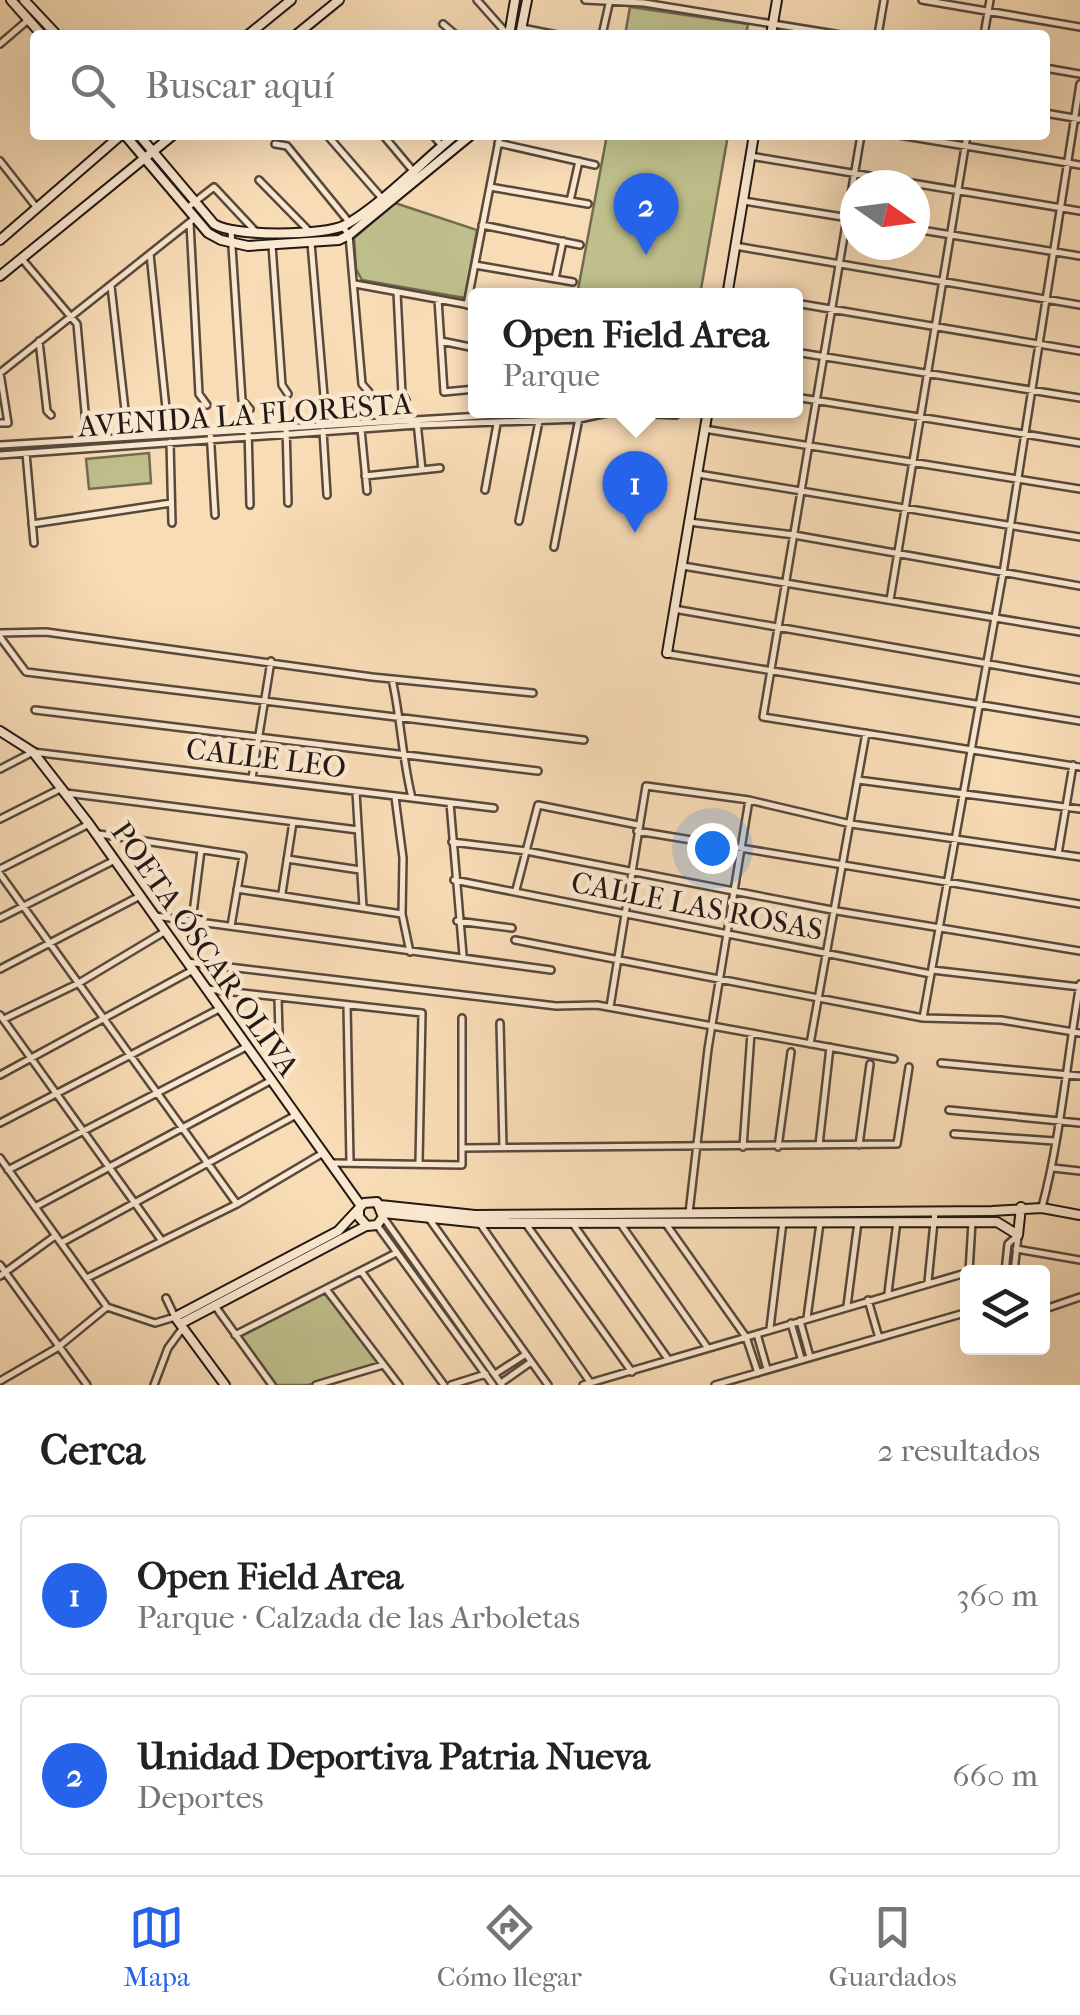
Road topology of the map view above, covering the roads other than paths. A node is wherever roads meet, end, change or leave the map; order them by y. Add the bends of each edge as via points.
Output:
1 (11, 0) edge
2 (24, 0) edge
3 (291, 0) edge
4 (339, 0) edge
5 (477, 0) edge
6 (515, 0) edge
7 (527, 0) edge
8 (585, 0) edge
9 (776, 0) edge
10 (884, 0) edge
11 (922, 0) edge
12 (990, 0) edge
13 (648, 2) edge
14 (610, 4) junction
15 (988, 12) junction
16 (32, 16) junction
17 (443, 24) dead end
18 (772, 24) junction
19 (1080, 27) edge
20 (39, 30) edge
21 (50, 30) edge
22 (254, 30) edge
23 (302, 30) edge
24 (450, 30) edge
25 (504, 30) edge
26 (509, 30) edge
27 (521, 30) edge
28 (603, 30) edge
29 (771, 30) edge
30 (810, 30) edge
31 (879, 30) edge
32 (985, 30) edge
33 (0, 44) edge
34 (1050, 69) edge
35 (1080, 74) edge
36 (1080, 84) edge
37 (1050, 114) edge
38 (1077, 119) edge
39 (117, 140) edge
40 (130, 140) edge
41 (142, 140) edge
42 (168, 140) edge
43 (332, 140) edge
44 (387, 140) edge
45 (437, 140) edge
46 (449, 140) edge
47 (464, 140) edge
48 (499, 140) edge
49 (753, 140) edge
50 (860, 140) edge
51 (929, 140) edge
52 (967, 140) edge
53 (498, 143) junction
54 (275, 144) dead end
55 (442, 146) junction
56 (966, 146) junction
57 (149, 155) junction
58 (750, 156) junction
59 (0, 161) edge
60 (579, 161) junction
61 (1068, 163) junction
62 (595, 165) dead end
63 (1080, 165) edge
64 (413, 170) junction
65 (855, 170) edge
66 (840, 171) edge
67 (419, 178) junction
68 (260, 180) dead end
69 (930, 185) edge
70 (490, 187) junction
71 (958, 190) junction
72 (380, 196) junction
73 (743, 201) junction
74 (570, 202) junction
75 (588, 204) dead end
76 (191, 205) junction
77 (37, 208) junction
78 (1060, 208) junction
79 (1080, 212) edge
80 (840, 217) edge
81 (192, 220) junction
82 (482, 225) junction
83 (347, 228) junction
84 (310, 230) junction
85 (231, 232) junction
86 (930, 232) edge
87 (258, 234) junction
88 (950, 235) junction
89 (0, 240) edge
90 (563, 241) junction
91 (311, 242) junction
92 (232, 244) junction
93 (272, 245) junction
94 (580, 245) dead end
95 (735, 246) junction
96 (1054, 252) junction
97 (150, 254) junction
98 (1080, 256) edge
99 (22, 259) junction
100 (841, 260) edge
101 (475, 264) junction
102 (840, 264) junction
103 (0, 276) edge
104 (555, 279) junction
105 (573, 282) dead end
106 (943, 282) junction
107 (354, 284) junction
108 (111, 286) junction
109 (473, 288) edge
110 (728, 288) edge
111 (397, 292) junction
112 (438, 299) junction
113 (1046, 300) junction
114 (803, 304) edge
115 (468, 305) edge
116 (1080, 305) edge
117 (832, 309) junction
118 (74, 317) junction
119 (935, 326) junction
120 (440, 341) junction
121 (39, 342) junction
122 (1039, 344) junction
123 (468, 347) edge
124 (1080, 351) edge
125 (803, 353) edge
126 (824, 357) junction
127 (0, 373) edge
128 (927, 374) junction
129 (468, 389) edge
130 (1032, 389) junction
131 (369, 392) dead end
132 (288, 394) dead end
133 (803, 398) edge
134 (1080, 398) edge
135 (406, 400) dead end
136 (817, 400) junction
137 (328, 403) dead end
138 (207, 405) dead end
139 (125, 410) dead end
140 (250, 410) dead end
141 (51, 415) dead end
142 (920, 417) junction
143 (167, 418) dead end
144 (525, 418) edge
145 (539, 418) edge
146 (580, 418) edge
147 (706, 418) edge
148 (498, 420) junction
149 (417, 422) junction
150 (4, 423) edge
151 (86, 423) dead end
152 (286, 425) junction
153 (362, 425) junction
154 (324, 427) junction
155 (248, 428) junction
156 (704, 429) junction
157 (210, 430) junction
158 (286, 434) junction
159 (1025, 434) junction
160 (249, 436) junction
161 (209, 440) junction
162 (170, 442) junction
163 (1080, 443) edge
164 (0, 444) edge
165 (808, 449) junction
166 (26, 453) junction
167 (0, 455) edge
168 (912, 464) junction
169 (440, 468) dead end
170 (422, 470) junction
171 (697, 474) junction
172 (365, 476) junction
173 (1018, 480) junction
174 (486, 490) dead end
175 (802, 490) junction
176 (1080, 490) edge
177 (367, 491) dead end
178 (327, 495) dead end
179 (171, 503) junction
180 (288, 503) dead end
181 (250, 505) dead end
182 (905, 508) junction
183 (215, 515) dead end
184 (520, 521) dead end
185 (689, 522) junction
186 (172, 523) dead end
187 (32, 524) junction
188 (1010, 526) junction
189 (794, 536) junction
190 (1080, 538) edge
191 (34, 543) dead end
192 (554, 548) dead end
193 (898, 554) junction
194 (681, 566) junction
195 (1003, 573) junction
196 (786, 582) junction
197 (1080, 586) edge
198 (890, 600) junction
199 (674, 608) junction
200 (995, 617) junction
201 (778, 628) junction
202 (1080, 632) edge
203 (0, 635) edge
204 (667, 653) joint
205 (272, 661) junction
206 (987, 664) junction
207 (771, 672) junction
208 (392, 679) junction
209 (1080, 680) edge
210 (533, 693) dead end
211 (266, 699) junction
212 (980, 704) junction
213 (35, 710) dead end
214 (400, 717) junction
215 (1080, 721) edge
216 (0, 731) edge
217 (866, 733) junction
218 (260, 739) junction
219 (584, 740) dead end
220 (971, 750) junction
221 (33, 752) junction
222 (402, 756) junction
223 (1076, 766) edge
224 (0, 769) edge
225 (538, 772) dead end
226 (252, 778) junction
227 (858, 780) junction
228 (62, 790) junction
229 (356, 792) junction
230 (964, 794) junction
231 (395, 796) junction
232 (412, 798) junction
233 (749, 800) junction
234 (450, 804) junction
235 (1066, 807) junction
236 (494, 808) dead end
237 (1080, 809) edge
238 (0, 819) edge
239 (293, 822) junction
240 (89, 824) junction
241 (851, 824) junction
242 (637, 828) junction
243 (358, 830) junction
244 (95, 834) junction
245 (956, 839) junction
246 (452, 842) junction
247 (741, 847) junction
248 (201, 850) junction
249 (526, 851) junction
250 (1058, 854) junction
251 (1080, 856) edge
252 (287, 859) junction
253 (113, 861) junction
254 (844, 867) junction
255 (360, 870) junction
256 (0, 872) edge
257 (631, 872) junction
258 (454, 880) junction
259 (948, 884) junction
260 (237, 889) junction
261 (516, 890) junction
262 (735, 890) junction
263 (282, 894) junction
264 (138, 897) junction
265 (1080, 904) edge
266 (23, 906) junction
267 (363, 908) junction
268 (837, 911) junction
269 (402, 914) junction
270 (624, 914) junction
271 (152, 916) junction
272 (0, 918) edge
273 (457, 920) junction
274 (192, 921) junction
275 (231, 926) junction
276 (512, 928) dead end
277 (940, 928) junction
278 (164, 932) junction
279 (726, 934) junction
280 (515, 940) dead end
281 (51, 944) junction
282 (1080, 951) edge
283 (410, 952) junction
284 (828, 955) junction
285 (464, 956) junction
286 (616, 961) junction
287 (184, 962) junction
288 (0, 970) edge
289 (551, 970) dead end
290 (191, 972) junction
291 (932, 972) junction
292 (718, 982) junction
293 (79, 983) junction
294 (1080, 986) edge
295 (204, 988) junction
296 (278, 998) junction
297 (819, 1000) junction
298 (347, 1005) junction
299 (610, 1007) junction
300 (219, 1010) junction
301 (1, 1018) edge
302 (105, 1018) junction
303 (462, 1018) dead end
304 (924, 1018) junction
305 (500, 1023) dead end
306 (711, 1026) junction
307 (1070, 1032) junction
308 (751, 1033) junction
309 (1080, 1033) edge
310 (810, 1044) junction
311 (246, 1047) junction
312 (830, 1047) junction
313 (791, 1052) dead end
314 (132, 1053) junction
315 (894, 1058) dead end
316 (31, 1059) junction
317 (941, 1063) dead end
318 (870, 1064) dead end
319 (909, 1067) dead end
320 (280, 1070) dead end
321 (1064, 1073) junction
322 (0, 1075) edge
323 (1080, 1076) edge
324 (270, 1081) junction
325 (158, 1092) junction
326 (56, 1094) junction
327 (950, 1110) dead end
328 (296, 1115) junction
329 (1057, 1120) junction
330 (0, 1123) edge
331 (1080, 1123) edge
332 (184, 1127) junction
333 (81, 1131) junction
334 (954, 1134) dead end
335 (1054, 1142) junction
336 (820, 1145) junction
337 (859, 1145) junction
338 (503, 1147) junction
339 (698, 1147) junction
340 (778, 1147) junction
341 (463, 1148) junction
342 (742, 1148) junction
343 (323, 1153) junction
344 (0, 1158) edge
345 (350, 1162) junction
346 (330, 1163) junction
347 (419, 1163) junction
348 (210, 1165) junction
349 (107, 1168) junction
350 (1053, 1168) junction
351 (8, 1170) junction
352 (1080, 1171) edge
353 (237, 1204) junction
354 (136, 1205) junction
355 (360, 1207) junction
356 (1022, 1207) junction
357 (34, 1208) junction
358 (1042, 1208) junction
359 (689, 1213) junction
360 (381, 1215) junction
361 (1080, 1215) edge
362 (935, 1217) junction
363 (430, 1220) junction
364 (898, 1221) junction
365 (972, 1221) junction
366 (782, 1222) junction
367 (820, 1222) junction
368 (858, 1222) junction
369 (480, 1223) junction
370 (620, 1223) junction
371 (526, 1224) junction
372 (573, 1224) junction
373 (666, 1224) junction
374 (689, 1224) junction
375 (367, 1226) junction
376 (1018, 1235) junction
377 (54, 1236) junction
378 (162, 1241) junction
379 (60, 1244) junction
380 (1016, 1248) junction
381 (396, 1253) junction
382 (1080, 1260) edge
383 (0, 1265) edge
384 (969, 1265) edge
385 (1005, 1265) edge
386 (1015, 1265) edge
387 (361, 1271) junction
388 (3, 1274) edge
389 (960, 1274) edge
390 (86, 1278) junction
391 (928, 1282) junction
392 (326, 1289) junction
393 (888, 1294) junction
394 (1080, 1297) edge
395 (166, 1298) dead end
396 (868, 1300) junction
397 (213, 1304) junction
398 (847, 1306) junction
399 (107, 1307) junction
400 (1050, 1307) edge
401 (960, 1314) edge
402 (803, 1319) junction
403 (792, 1322) junction
404 (179, 1323) junction
405 (770, 1329) junction
406 (757, 1333) junction
407 (235, 1335) junction
408 (746, 1337) junction
409 (879, 1338) junction
410 (57, 1348) junction
411 (708, 1348) junction
412 (526, 1354) junction
413 (810, 1357) junction
414 (668, 1359) junction
415 (802, 1360) junction
416 (531, 1361) junction
417 (383, 1365) junction
418 (767, 1370) junction
419 (632, 1372) junction
420 (758, 1373) junction
421 (486, 1374) junction
422 (494, 1375) junction
423 (3, 1380) edge
424 (84, 1384) edge
425 (587, 1384) edge
426 (154, 1385) edge
427 (225, 1385) edge
428 (272, 1385) edge
429 (316, 1385) edge
430 (399, 1385) edge
431 (448, 1385) edge
432 (498, 1385) edge
433 (548, 1385) edge
434 (715, 1385) edge

1 - 16 street
2 - 16 street
3 - 22 street
4 - 23 street
5 - 25 street
6 - 26 street
7 - 27 street
8 - 14 street
9 - 18 street
10 - 31 street
11 - 15 street
12 - 15 street
13 - 14 street
13 - 18 street
14 - 28 street
15 - 19 street
15 - 32 street
16 - 20 street
16 - 21 street
16 - 33 street
17 - 24 street
18 - 29 street
18 - 30 street
34 - 35 street
36 - 38 street
37 - 38 street
38 - 61 street
39 - 77 street
40 - 57 street
41 - 57 street
42 - 57 street
43 - 72 street
44 - 64 street
45 - 55 street
46 - 55 street
47 - 67 street
48 - 53 street
49 - 58 street
50 - 65 street
51 - 56 street
52 - 56 street
53 - 60 street
53 - 70 street
54 - 83 street via 287,146
55 - 64 street
56 - 61 street
56 - 71 street
57 - 76 street
57 - 99 street
58 - 66 street
58 - 73 street
59 - 77 street
60 - 62 street
60 - 74 street
61 - 63 street
61 - 78 street
64 - 67 street
64 - 72 street
67 - 83 street
68 - 84 street
69 - 71 street
70 - 74 street
70 - 82 street
71 - 78 street
71 - 88 street
72 - 83 street
73 - 80 street
73 - 95 street
74 - 75 street
76 - 81 street
76 - 85 street
76 - 87 street via 214,187
77 - 89 street
78 - 79 street
78 - 96 street
81 - 92 street
81 - 97 street
81 - 138 street via 199,394
82 - 90 street
82 - 101 street
83 - 84 street
83 - 91 street
83 - 107 street
84 - 87 street
84 - 91 street
85 - 87 street
85 - 92 street
86 - 88 street
88 - 96 street
88 - 106 street
90 - 94 street
90 - 104 street
91 - 93 street
91 - 137 street
92 - 93 street
92 - 140 street via 242,400
93 - 132 street via 282,385
95 - 102 street
95 - 110 street
96 - 98 street
96 - 113 street
97 - 108 street
97 - 143 street
99 - 103 street
99 - 118 street
100 - 102 street
101 - 104 street
101 - 109 street
102 - 106 street
102 - 117 street
104 - 105 street
106 - 113 street
106 - 119 street
107 - 111 street
107 - 131 street via 362,384
108 - 118 street
108 - 139 street
111 - 112 street
111 - 135 street
112 - 115 street
112 - 120 street
113 - 116 street
113 - 122 street
114 - 117 street
117 - 119 street
117 - 126 street
118 - 121 street
118 - 151 street
119 - 122 street
119 - 128 street
120 - 123 street
120 - 129 street via 444,392
121 - 127 street
121 - 141 street
122 - 124 street
122 - 130 street
125 - 126 street
126 - 128 street
126 - 136 street
127 - 150 street
128 - 130 street
128 - 142 street
130 - 134 street
130 - 159 street
133 - 136 street
136 - 142 street
136 - 165 street
142 - 159 street
142 - 168 street
144 - 148 street, AVENIDA LA FLORESTA
145 - 184 street
146 - 192 street
147 - 156 street
148 - 149 street, AVENIDA LA FLORESTA
148 - 174 street
149 - 153 street, AVENIDA LA FLORESTA
149 - 170 street
152 - 154 street, AVENIDA LA FLORESTA
152 - 155 street, AVENIDA LA FLORESTA
152 - 158 street
153 - 154 street, AVENIDA LA FLORESTA
153 - 172 street
154 - 158 street, AVENIDA LA FLORESTA
154 - 178 street
155 - 157 street, AVENIDA LA FLORESTA
155 - 160 street
156 - 165 street
156 - 171 street
157 - 161 street
157 - 164 street, AVENIDA LA FLORESTA
158 - 160 street, AVENIDA LA FLORESTA
158 - 180 street
159 - 163 street
159 - 173 street
160 - 161 street, AVENIDA LA FLORESTA
160 - 181 street
161 - 162 street, AVENIDA LA FLORESTA
161 - 183 street
162 - 166 street, AVENIDA LA FLORESTA
162 - 179 street
165 - 168 street
165 - 175 street
166 - 167 street, AVENIDA LA FLORESTA
166 - 187 street
168 - 173 street
168 - 182 street
169 - 170 street
170 - 172 street
171 - 175 street
171 - 185 street
172 - 177 street
173 - 176 street
173 - 188 street
175 - 182 street
175 - 189 street
179 - 186 street
179 - 187 street
182 - 188 street
182 - 193 street
185 - 189 street
185 - 194 street
187 - 191 street
188 - 190 street
188 - 195 street
189 - 193 street
189 - 196 street
193 - 195 street
193 - 198 street
194 - 196 street
194 - 199 street
195 - 197 street
195 - 200 street
196 - 198 street
196 - 201 street
198 - 200 street
199 - 201 street
199 - 204 street
200 - 202 street
200 - 206 street
201 - 206 street
201 - 207 street
203 - 205 street via 46,632
203 - 211 street via 26,672
204 - 207 street
205 - 208 street
205 - 211 street
206 - 209 street
206 - 212 street
207 - 212 street
207 - 217 street via 763,717
208 - 210 street
208 - 214 street
211 - 214 street
211 - 218 street
212 - 215 street
212 - 220 street
213 - 218 street
214 - 219 street
214 - 222 street
216 - 221 street, POETA ÓSCAR OLIVA
217 - 220 street
217 - 227 street
218 - 222 street
218 - 226 street
220 - 223 street
220 - 230 street
221 - 224 street
221 - 226 street, CALLE LEO
221 - 228 street, POETA ÓSCAR OLIVA
222 - 225 street
222 - 232 street
223 - 235 street
226 - 229 street, CALLE LEO
227 - 230 street
227 - 241 street
228 - 238 street
228 - 239 street
228 - 240 street, POETA ÓSCAR OLIVA
229 - 231 street, CALLE LEO
229 - 243 street
230 - 235 street
230 - 245 street
231 - 232 street, CALLE LEO
231 - 269 street
232 - 234 street, CALLE LEO
233 - 241 street
233 - 242 street via 646,786
233 - 247 street
234 - 236 street, CALLE LEO
234 - 246 street
235 - 237 street
235 - 250 street
239 - 243 street
239 - 252 street
240 - 244 street, POETA ÓSCAR OLIVA
240 - 256 street
241 - 245 street
241 - 254 street
242 - 247 street
242 - 249 street via 538,805
242 - 257 street
243 - 255 street
244 - 248 street
244 - 253 street, POETA ÓSCAR OLIVA
245 - 250 street
245 - 259 street
246 - 249 street
246 - 258 street
247 - 254 street
247 - 262 street
248 - 260 street via 243,856
248 - 274 street
249 - 257 street
249 - 261 street
250 - 251 street
252 - 255 street
252 - 263 street
253 - 264 street, POETA ÓSCAR OLIVA
253 - 266 street
254 - 259 street
254 - 268 street
255 - 267 street
256 - 266 street
257 - 262 street
257 - 270 street
258 - 261 street, CALLE LAS ROSAS
258 - 273 street
259 - 265 street
259 - 277 street
260 - 263 street
260 - 275 street
261 - 270 street, CALLE LAS ROSAS
262 - 268 street
262 - 279 street
263 - 267 street
264 - 271 street, POETA ÓSCAR OLIVA
264 - 281 street
266 - 272 street
266 - 281 street
267 - 269 street
268 - 277 street
268 - 284 street
269 - 283 street
270 - 279 street, CALLE LAS ROSAS
270 - 286 street
271 - 274 street
271 - 278 street, POETA ÓSCAR OLIVA
273 - 276 street
273 - 285 street
274 - 275 street
275 - 283 street
277 - 282 street
277 - 291 street
278 - 287 street, POETA ÓSCAR OLIVA
278 - 293 street
279 - 284 street, CALLE LAS ROSAS
279 - 292 street
280 - 286 street
281 - 288 street
281 - 293 street
283 - 285 street
284 - 291 street, CALLE LAS ROSAS
284 - 297 street
285 - 289 street
286 - 292 street
286 - 299 street
287 - 290 street, POETA ÓSCAR OLIVA
287 - 299 street
290 - 295 street, POETA ÓSCAR OLIVA
290 - 302 street
291 - 294 street, CALLE LAS ROSAS
291 - 304 street
292 - 297 street
292 - 306 street
293 - 301 street
293 - 302 street
294 - 307 street
295 - 296 street
295 - 300 street, POETA ÓSCAR OLIVA
296 - 298 street
296 - 320 street
297 - 304 street
297 - 310 street
298 - 345 street
298 - 347 street via 422,1013
299 - 306 street
300 - 311 street, POETA ÓSCAR OLIVA
300 - 314 street
301 - 316 street
302 - 314 street
302 - 316 street
303 - 341 street
304 - 307 street via 1001,1020
305 - 338 street
306 - 308 street
306 - 339 street
307 - 309 street
307 - 321 street
308 - 310 street
308 - 342 street
310 - 312 street
311 - 324 street, POETA ÓSCAR OLIVA
311 - 325 street
312 - 315 street
312 - 336 street
313 - 340 street
314 - 325 street
314 - 326 street
316 - 322 street
316 - 326 street
317 - 321 street
318 - 337 street
319 - 337 street via 900,1140
321 - 323 street
321 - 329 street
324 - 328 street, POETA ÓSCAR OLIVA
324 - 332 street
325 - 332 street
325 - 333 street
326 - 330 street
326 - 333 street
327 - 329 street
328 - 343 street, POETA ÓSCAR OLIVA
328 - 348 street
329 - 331 street
329 - 335 street
332 - 348 street
332 - 349 street
333 - 349 street
333 - 351 street
334 - 335 street
335 - 350 street
336 - 337 street
336 - 340 street
338 - 339 street
338 - 341 street
339 - 342 street
339 - 359 street
340 - 342 street
341 - 347 street via 462,1165
343 - 346 street, POETA ÓSCAR OLIVA
343 - 353 street
344 - 351 street
345 - 346 street
345 - 347 street
346 - 355 street, POETA ÓSCAR OLIVA
348 - 353 street
348 - 354 street
349 - 354 street
349 - 357 street
350 - 352 street
350 - 358 street
351 - 357 street
353 - 378 street
354 - 378 street
354 - 379 street
355 - 360 street via 372,1201
355 - 375 street, POETA ÓSCAR OLIVA
355 - 404 street via 338,1230
356 - 358 street
356 - 362 street
356 - 376 street
357 - 377 street
358 - 361 street
359 - 360 street
359 - 362 street
359 - 374 street
360 - 363 street
360 - 375 street
360 - 381 street
360 - 422 street
362 - 364 street
362 - 365 street
362 - 391 street
363 - 369 street
363 - 412 street
364 - 368 street
364 - 393 street
365 - 376 street via 1002,1222
365 - 384 street
366 - 367 street
366 - 374 street
366 - 405 street
367 - 368 street
367 - 402 street
368 - 398 street
369 - 371 street
369 - 425 street
370 - 372 street
370 - 373 street
370 - 411 street
371 - 372 street
371 - 419 street
372 - 414 street
373 - 374 street
373 - 408 street
375 - 397 street
376 - 380 street
376 - 385 street via 1008,1244
377 - 379 street
377 - 388 street
378 - 390 street
379 - 390 street
380 - 382 street
380 - 386 street
381 - 387 street
381 - 421 street
383 - 388 street
387 - 392 street
387 - 431 street
388 - 410 street
389 - 391 street
390 - 399 street
391 - 393 street
392 - 407 street
392 - 417 street
393 - 396 street
394 - 400 street
395 - 404 street
396 - 398 street
396 - 409 street
397 - 404 street
397 - 407 street
398 - 402 street
399 - 404 street via 155,1323
399 - 410 street
401 - 409 street
402 - 403 street
402 - 413 street
403 - 405 street
403 - 415 street
404 - 426 street
404 - 427 street
405 - 406 street
406 - 408 street
406 - 418 street
407 - 428 street
408 - 411 street
408 - 420 street
409 - 413 street
410 - 423 street
410 - 424 street
411 - 414 street
412 - 416 street
412 - 422 street
413 - 415 street
414 - 419 street
415 - 418 street
416 - 432 street
416 - 433 street
417 - 429 street
417 - 430 street
418 - 420 street
419 - 425 street
420 - 434 street
421 - 431 street
421 - 432 street
422 - 432 street

